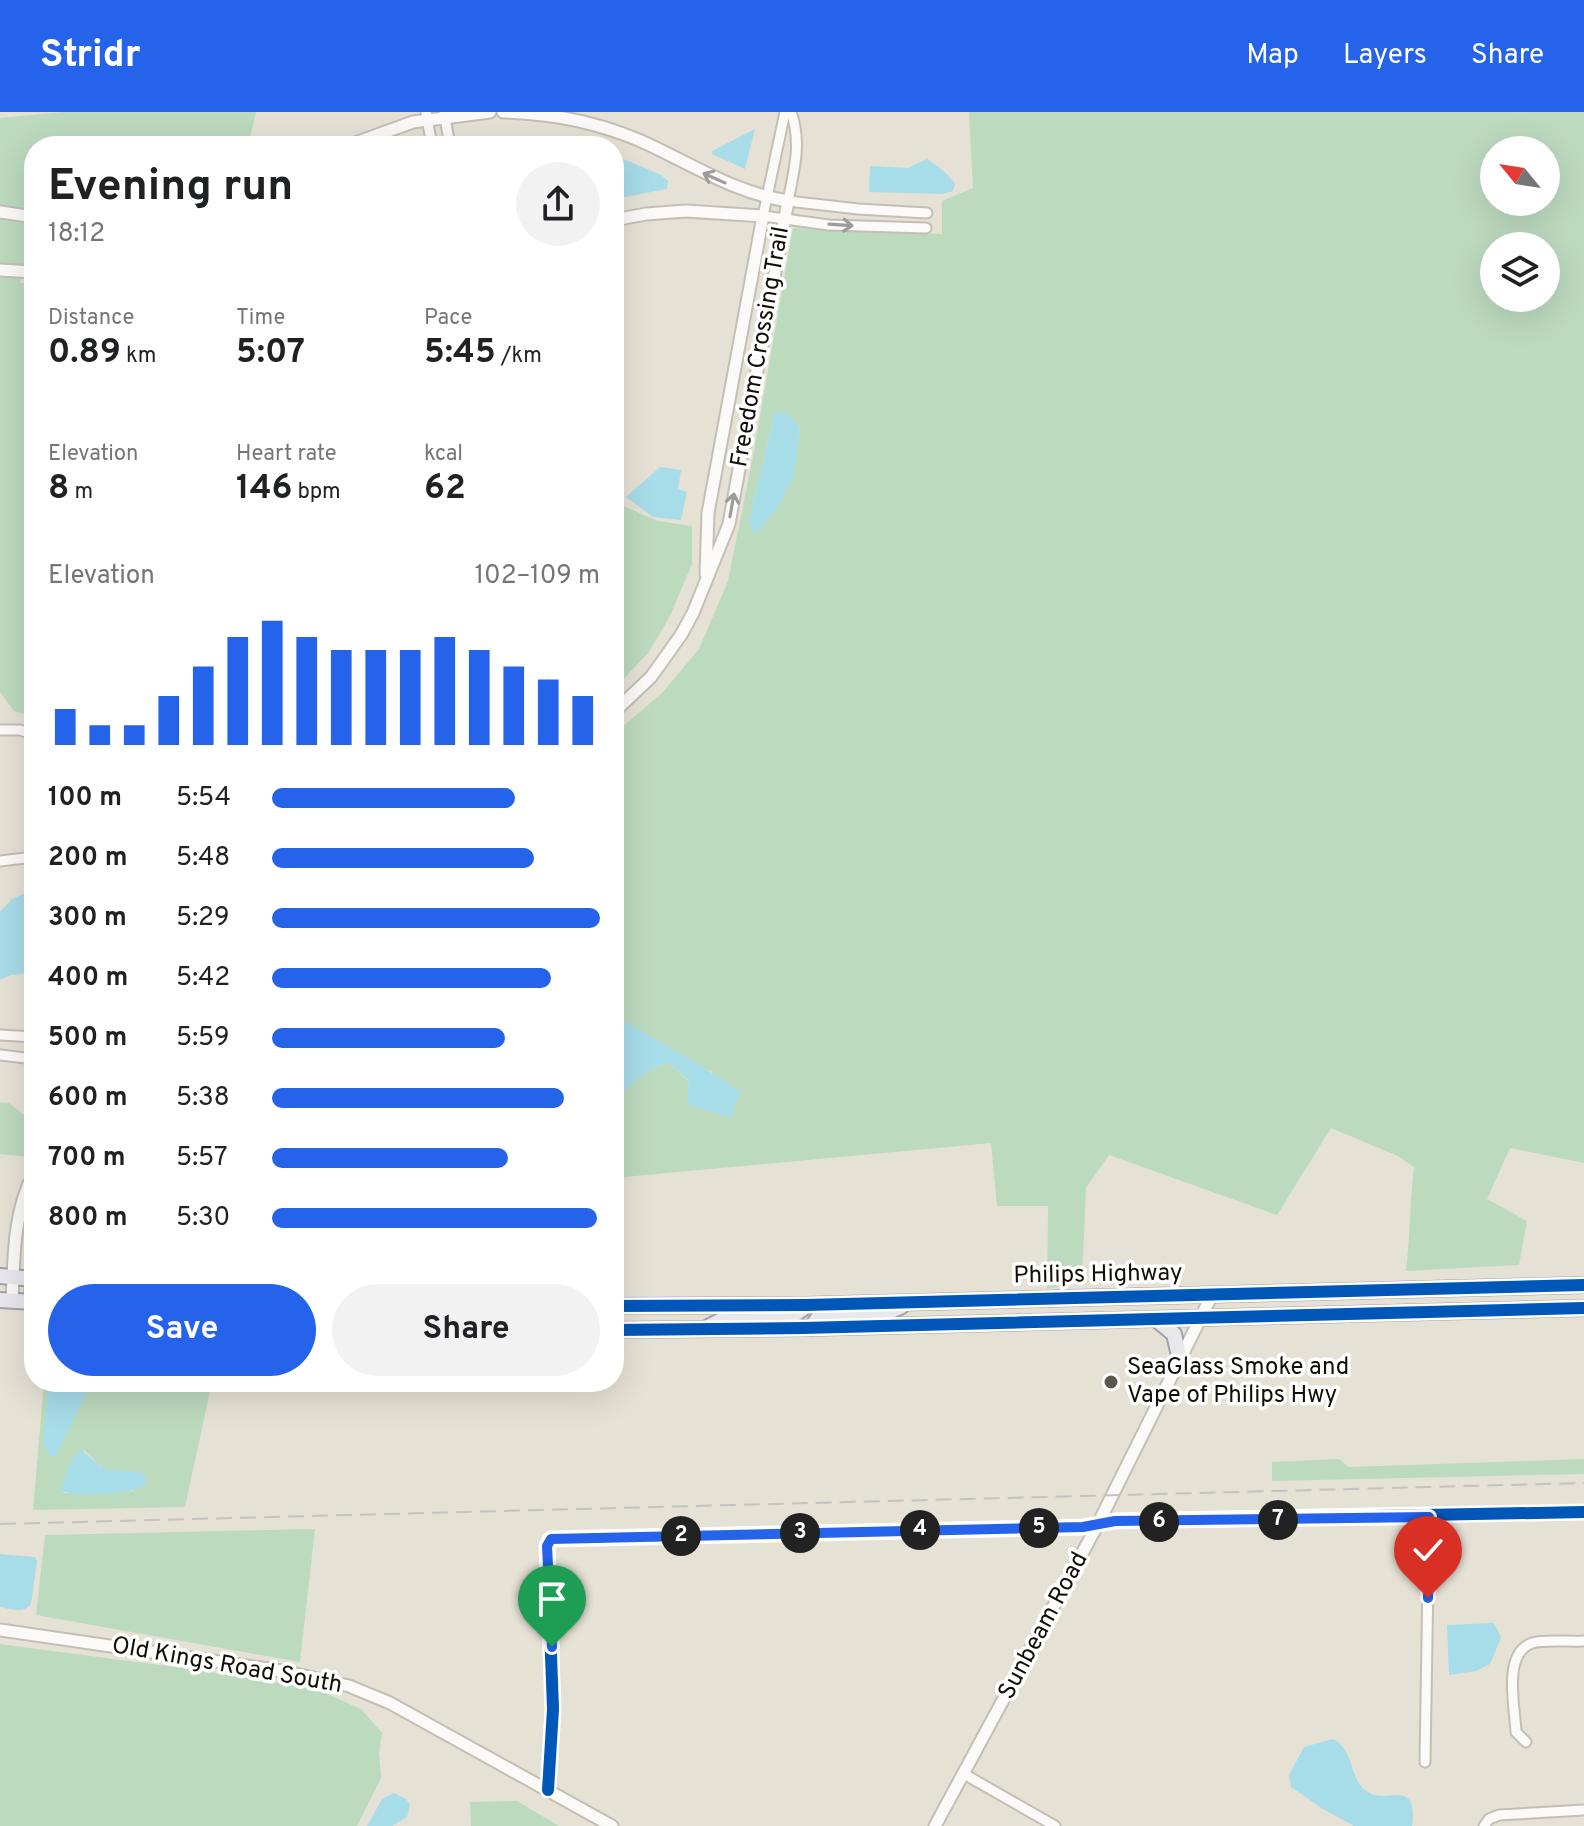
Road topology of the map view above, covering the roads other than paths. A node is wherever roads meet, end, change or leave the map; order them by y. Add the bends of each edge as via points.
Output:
1 (490, 112) edge
2 (503, 112) edge
3 (788, 112) edge
4 (444, 114) edge
5 (426, 116) edge
6 (372, 136) edge
7 (430, 136) edge
8 (448, 136) edge
9 (767, 198) junction
10 (788, 201) junction
11 (0, 212) edge
12 (927, 213) dead end
13 (24, 216) edge
14 (763, 216) junction
15 (624, 218) edge
16 (784, 219) junction
17 (926, 228) dead end
18 (0, 270) edge
19 (24, 271) edge
20 (706, 579) junction
21 (624, 703) edge
22 (0, 730) edge
23 (24, 731) edge
24 (24, 858) edge
25 (0, 861) edge
26 (0, 1035) edge
27 (24, 1036) edge
28 (0, 1055) edge
29 (24, 1058) edge
30 (24, 1205) edge
31 (6, 1277) edge
32 (1584, 1285) edge
33 (1212, 1295) junction
34 (6, 1300) edge
35 (910, 1302) junction
36 (806, 1305) junction
37 (624, 1306) edge
38 (1584, 1308) edge
39 (1200, 1319) junction
40 (1157, 1320) junction
41 (811, 1328) junction
42 (624, 1330) edge
43 (701, 1330) junction
44 (1180, 1360) junction
45 (1584, 1512) edge
46 (1429, 1517) junction
47 (1098, 1524) junction
48 (0, 1630) edge
49 (1584, 1641) edge
50 (1526, 1742) dead end
51 (1425, 1762) dead end
52 (964, 1774) junction
53 (548, 1790) junction
54 (1584, 1810) edge
55 (612, 1826) edge
56 (935, 1826) edge
57 (1055, 1826) edge
58 (1484, 1826) edge

1 - 4 street
9 -> 2 street via 613,130 555,116
3 - 9 street, Freedom Crossing Trail
3 - 10 street, Freedom Crossing Trail via 797,129
4 - 5 street
4 - 8 street
5 - 6 street
5 - 7 street
9 - 10 street
9 - 14 street, Freedom Crossing Trail
10 - 12 street
10 - 16 street, Freedom Crossing Trail
11 - 13 street
14 - 15 street via 686,211
14 - 16 street
14 - 20 street, Freedom Crossing Trail via 708,513
16 -> 17 street
20 -> 16 street, Freedom Crossing Trail via 729,524
18 - 19 street
20 - 21 street, Freedom Crossing Trail via 667,656
22 - 23 street
24 - 25 street
26 - 27 street
28 - 29 street
30 - 31 street
31 - 34 street
32 - 33 main road, Philips Highway
33 - 35 main road, Philips Highway
33 - 39 street, Sunbeam Road
35 - 36 main road, Philips Highway
35 - 41 main road via 886,1313 827,1314
36 - 37 main road, Philips Highway
36 - 43 main road via 784,1319 724,1319
38 - 39 main road, Philips Highway
39 - 40 main road, Philips Highway
39 - 44 street, Sunbeam Road
40 - 41 main road, Philips Highway
40 - 44 main road via 1174,1334
41 - 43 main road, Philips Highway
42 - 43 main road, Philips Highway
44 - 47 street, Sunbeam Road
45 - 46 street
46 - 47 street
46 - 51 street
47 - 52 street, Sunbeam Road
47 - 53 street via 551,1539 547,1546 553,1709
48 - 53 street, Old Kings Road South via 331,1681 390,1703
49 - 50 street via 1532,1643 1520,1652 1512,1666 1516,1732
52 - 56 street, Sunbeam Road
52 - 57 street
53 - 55 street, Old Kings Road South
54 - 58 street via 1499,1815

